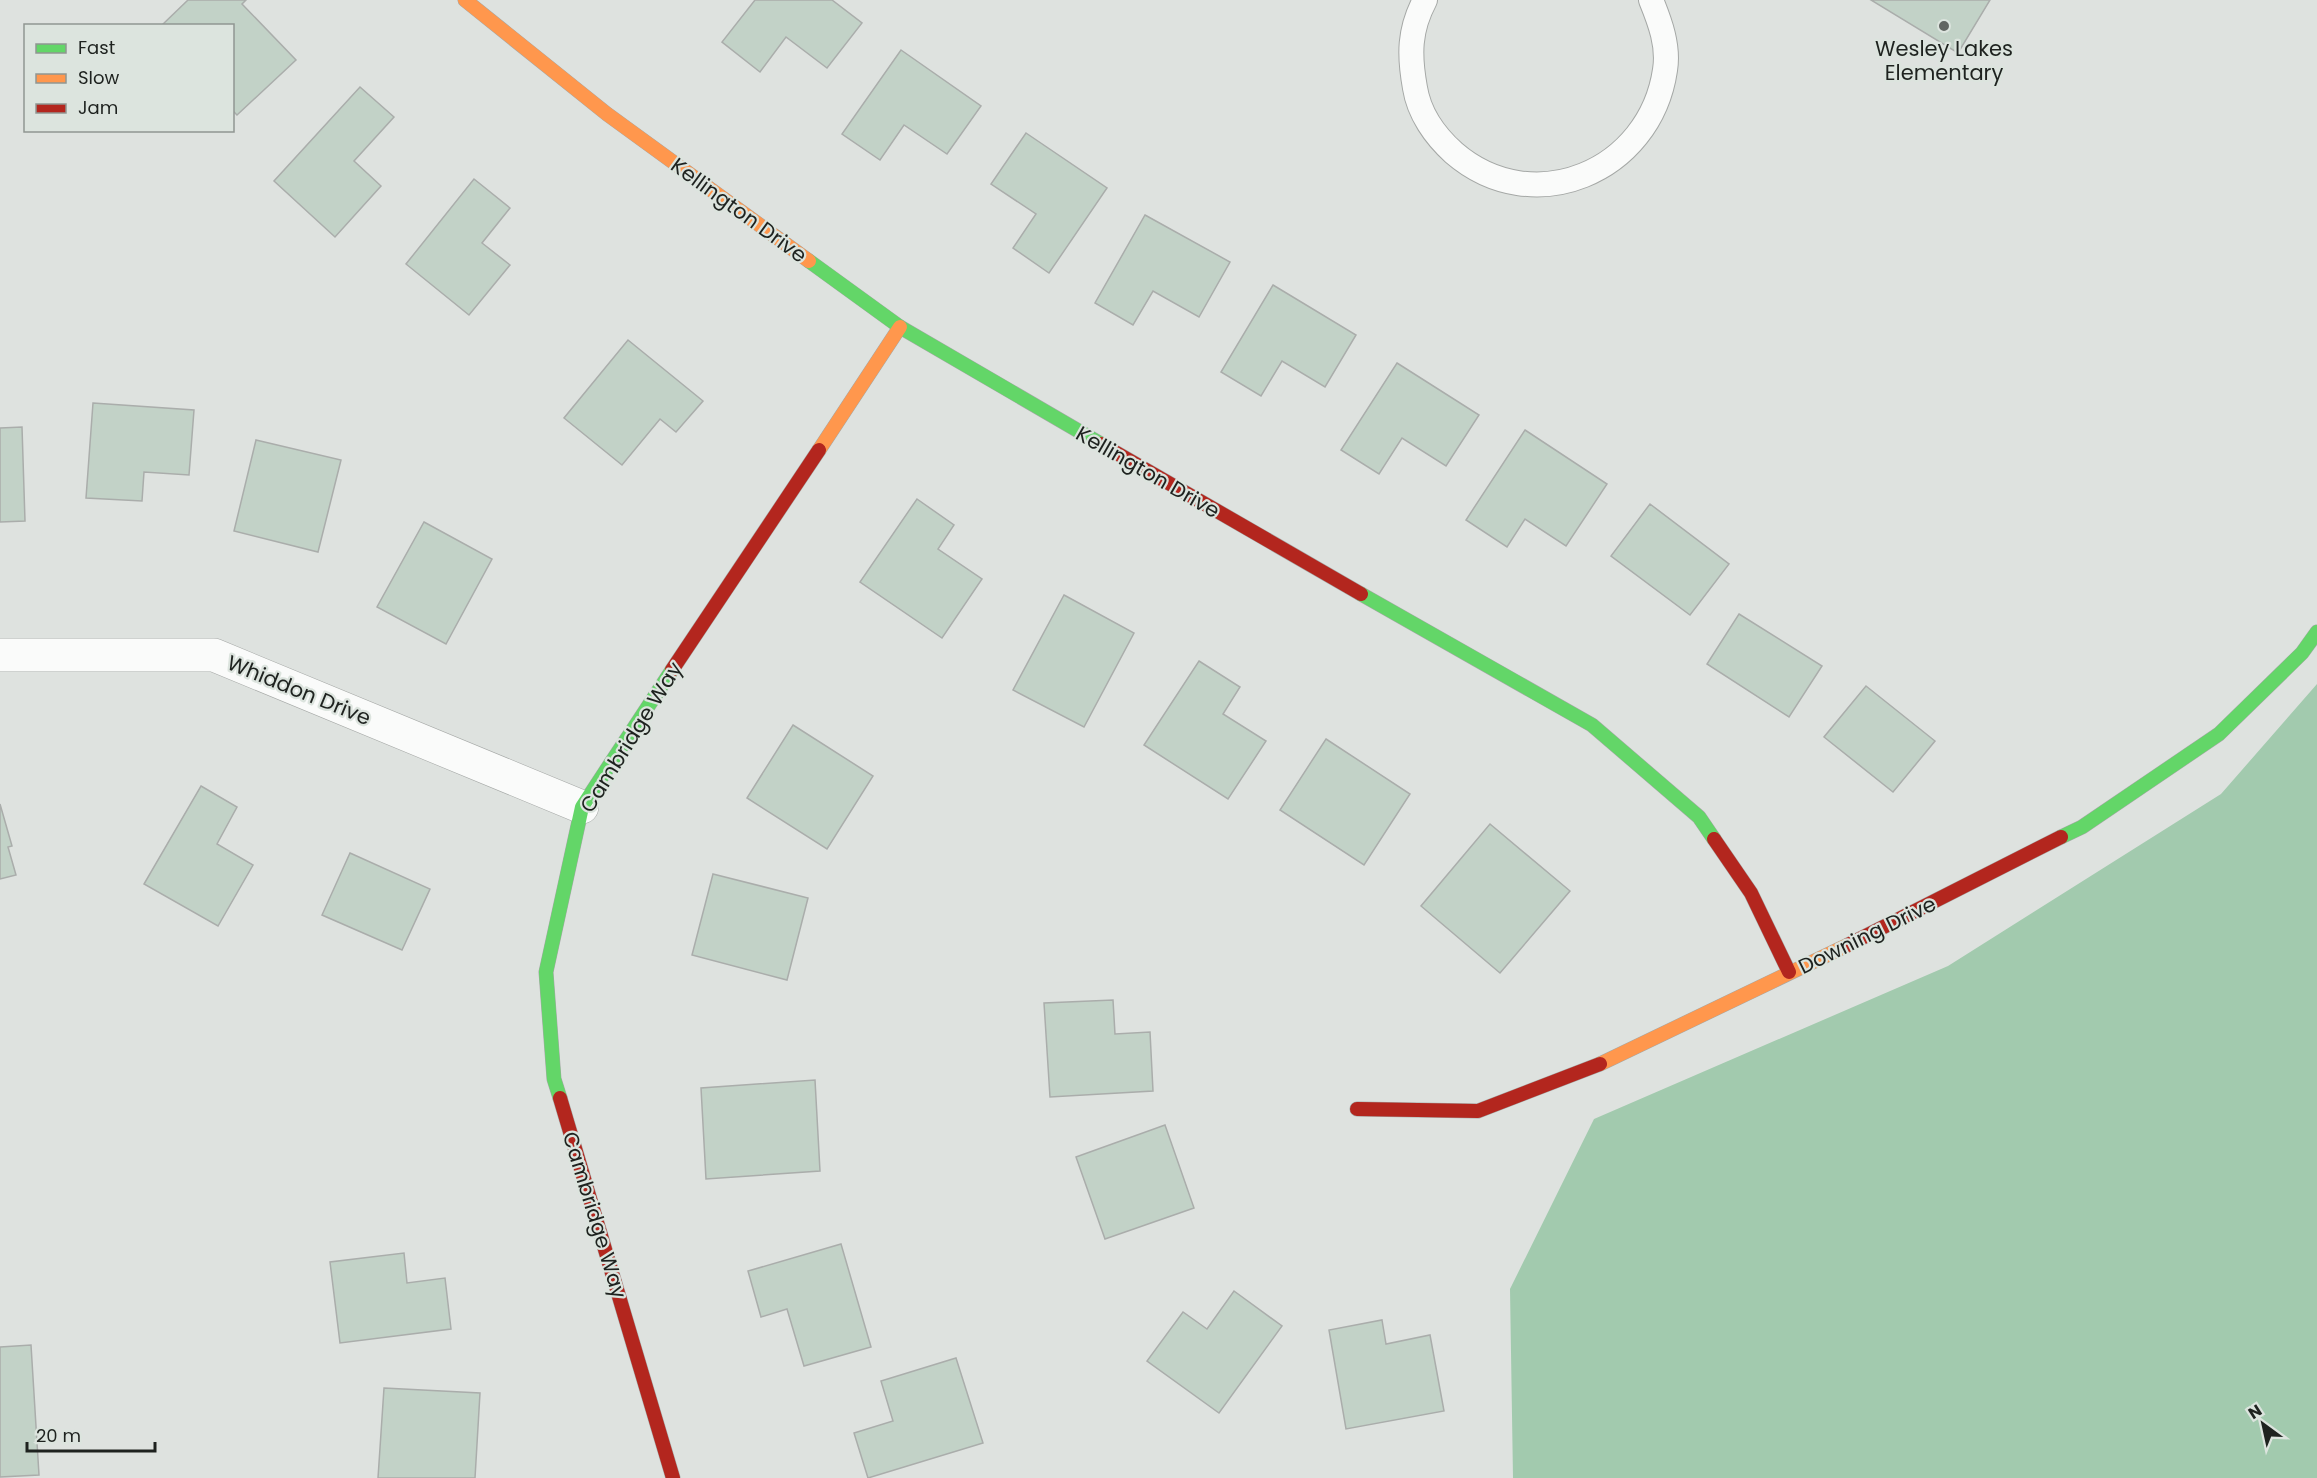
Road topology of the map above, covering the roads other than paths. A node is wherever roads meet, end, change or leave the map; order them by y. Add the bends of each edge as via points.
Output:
1 (465, 0) edge
2 (1425, 0) edge
3 (1651, 0) edge
4 (900, 327) junction
5 (2317, 632) edge
6 (0, 655) edge
7 (582, 807) junction
8 (1788, 972) junction
9 (1357, 1109) dead end
10 (673, 1478) edge

1 - 4 street, Kellington Drive via 607,114
2 - 3 lane via 1416,18 1410,60 1417,102 1439,139 1471,167 1511,182 1554,184 1595,171 1630,146 1654,110 1666,69 1663,28
4 - 7 street, Cambridge Way
4 - 8 street, Kellington Drive via 1592,725 1699,817 1751,893
5 - 8 street, Downing Drive via 2302,653 2219,734 2082,827
6 - 7 street, Whiddon Drive via 214,655
7 - 10 street, Cambridge Way via 546,972 554,1079
8 - 9 street, Downing Drive via 1584,1071 1478,1112

